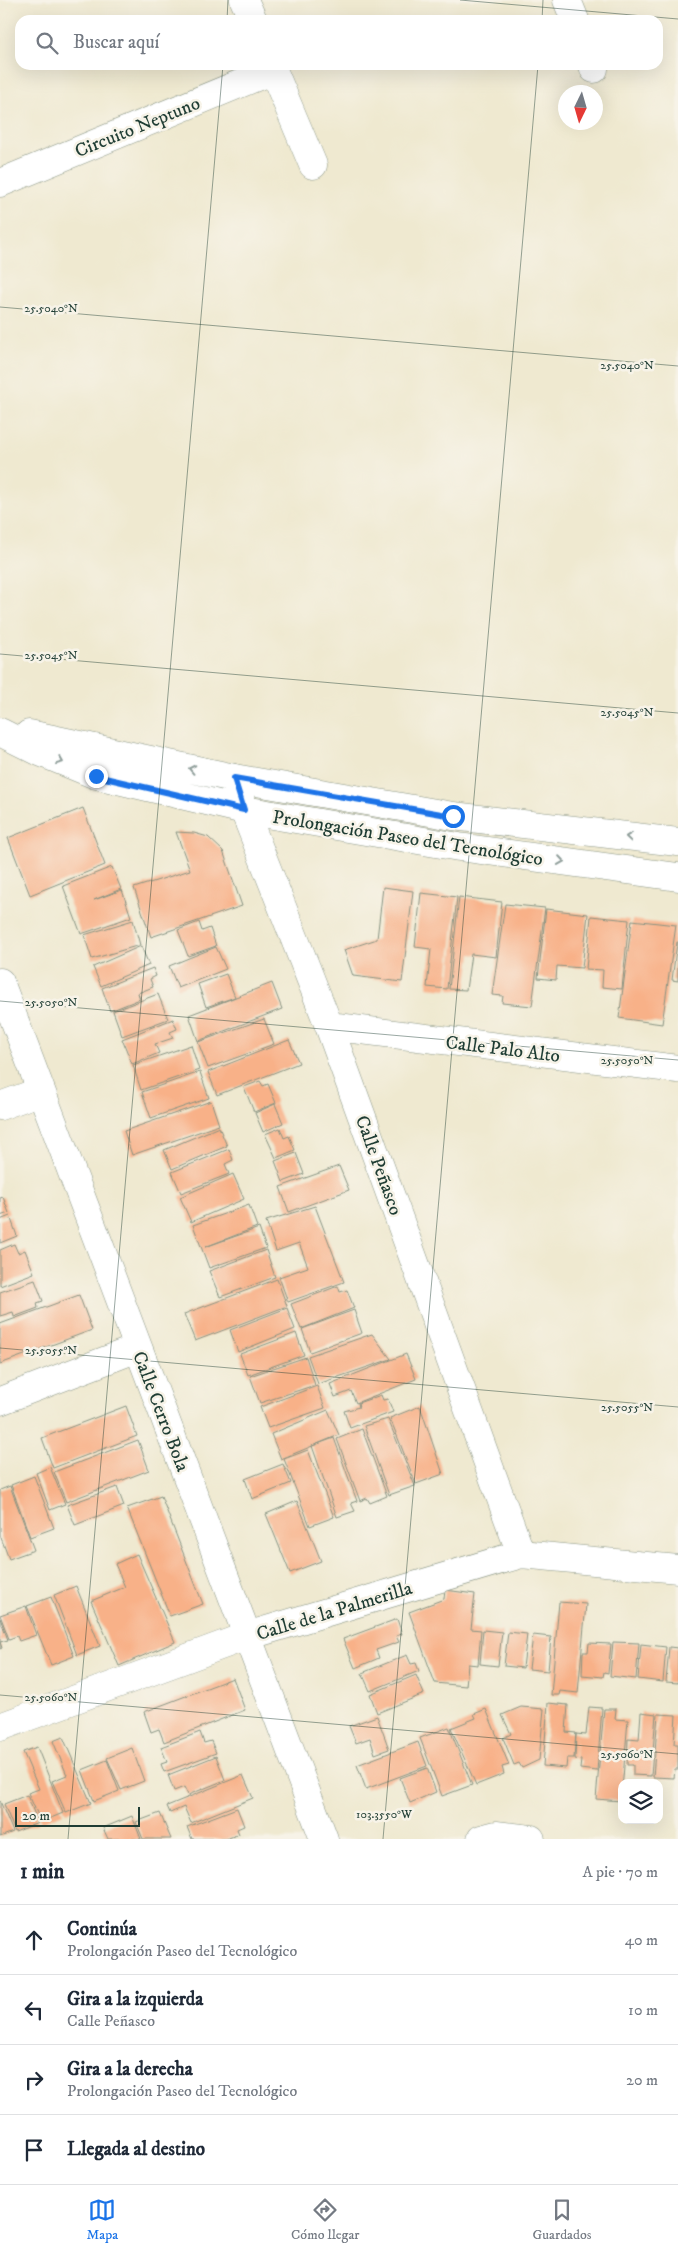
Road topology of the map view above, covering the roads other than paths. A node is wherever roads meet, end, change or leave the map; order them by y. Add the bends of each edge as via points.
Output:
1 (244, 0) edge
2 (567, 0) edge
3 (251, 15) edge
4 (573, 15) edge
5 (265, 70) edge
6 (273, 70) edge
7 (313, 165) dead end
8 (0, 182) edge
9 (0, 728) edge
10 (0, 732) edge
11 (234, 778) junction
12 (244, 810) junction
13 (678, 842) edge
14 (678, 877) edge
15 (0, 982) edge
16 (329, 1026) junction
17 (678, 1070) edge
18 (41, 1091) junction
19 (0, 1106) edge
20 (138, 1348) junction
21 (0, 1401) edge
22 (521, 1554) junction
23 (678, 1569) edge
24 (247, 1636) junction
25 (0, 1726) edge
26 (324, 1839) edge
27 (480, 1839) edge
28 (531, 1839) edge

1 - 3 street
2 - 4 street
5 - 8 street, Circuito Neptuno
6 - 7 street, Circuito Neptuno
11 -> 9 street, Prolongación Paseo del Tecnológico
10 -> 12 street, Prolongación Paseo del Tecnológico via 96,776
11 - 12 street, Calle Peñasco
13 -> 11 street, Prolongación Paseo del Tecnológico via 453,816
12 -> 14 street, Prolongación Paseo del Tecnológico via 459,848
12 - 16 street, Calle Peñasco
15 - 18 street, Calle Cerro Bola
16 - 17 street, Calle Palo Alto
16 - 22 street, Calle Peñasco
18 - 19 street
18 - 20 street, Calle Cerro Bola
20 - 21 street
20 - 24 street, Calle Cerro Bola
22 - 23 street, Calle de la Palmerilla
22 - 24 street, Calle de la Palmerilla
24 - 25 street, Calle de la Palmerilla
24 - 26 street, Calle Cerro Bola
27 - 28 street via 496,1835

